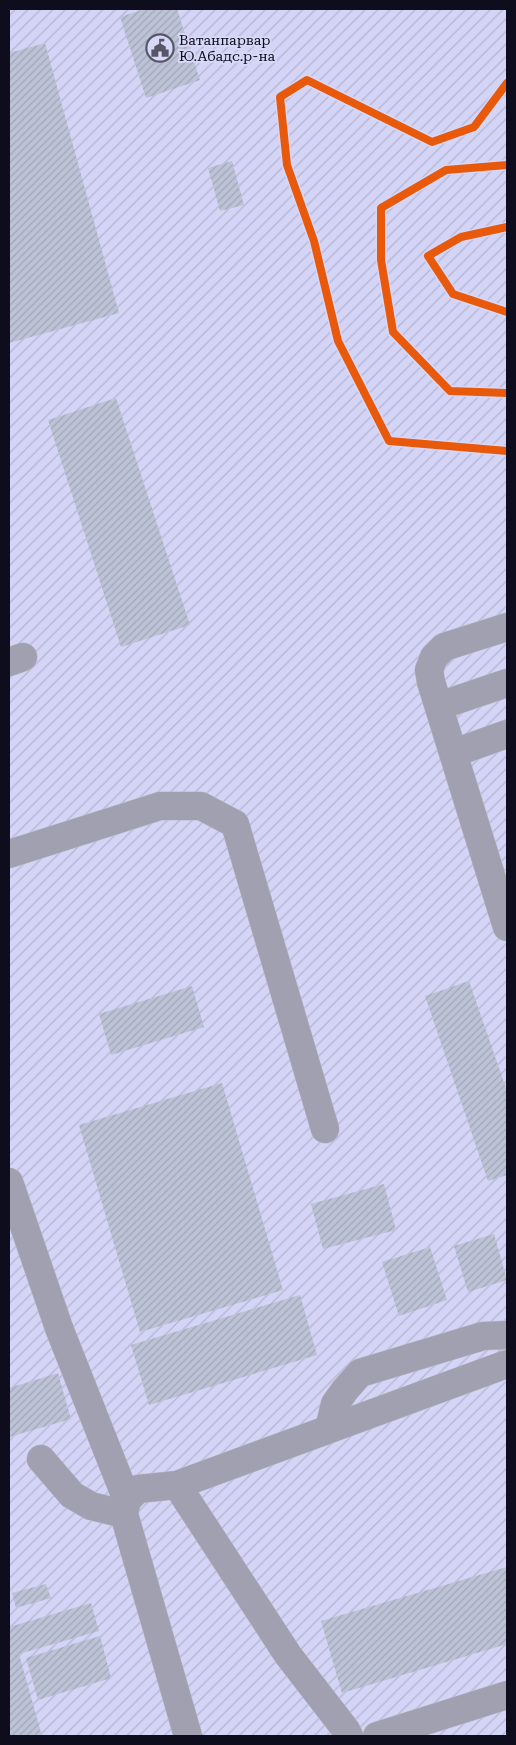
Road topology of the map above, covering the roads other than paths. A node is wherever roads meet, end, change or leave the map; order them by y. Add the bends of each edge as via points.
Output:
1 (507, 627) edge
2 (507, 683) edge
3 (439, 706) junction
4 (507, 734) edge
5 (454, 753) junction
6 (9, 854) edge
7 (507, 927) edge
8 (325, 1129) dead end
9 (9, 1182) edge
10 (507, 1335) edge
11 (507, 1364) edge
12 (329, 1429) junction
13 (41, 1459) dead end
14 (177, 1485) junction
15 (126, 1507) junction
16 (507, 1695) edge
17 (188, 1736) edge
18 (349, 1736) edge
19 (378, 1736) edge

1 - 3 lane via 444,647 434,657 429,670
2 - 3 lane
3 - 5 lane
4 - 5 lane
5 - 7 lane
6 - 8 lane via 160,806 201,806 235,824
9 - 15 lane
10 - 12 lane via 483,1336 360,1373 336,1404
11 - 12 lane
12 - 14 lane
13 - 15 lane via 72,1495 91,1506
14 - 15 lane via 138,1489
14 - 18 lane via 288,1654
15 - 17 lane
16 - 19 lane

